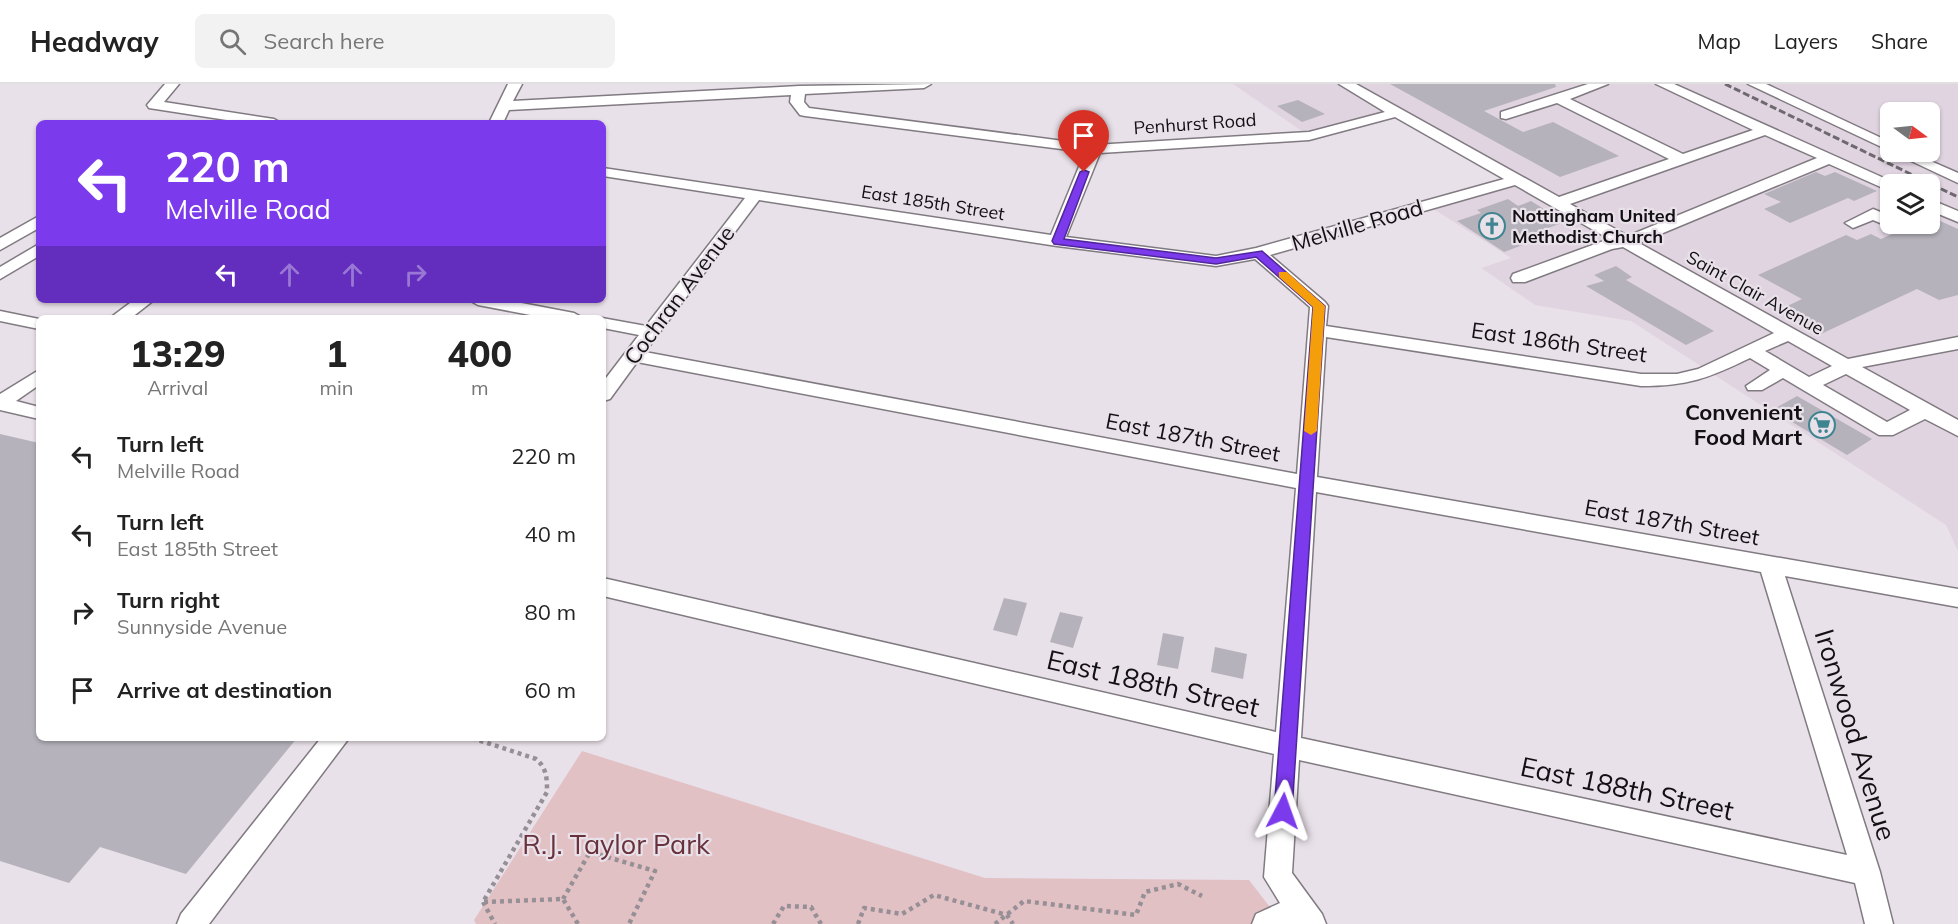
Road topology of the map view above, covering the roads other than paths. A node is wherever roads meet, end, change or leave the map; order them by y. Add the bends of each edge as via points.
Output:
1 (172, 84) edge
2 (515, 84) edge
3 (924, 84) edge
4 (1346, 84) edge
5 (1601, 84) edge
6 (1663, 84) edge
7 (1755, 84) edge
8 (1783, 84) edge
9 (799, 90) junction
10 (1558, 98) junction
11 (504, 106) junction
12 (1396, 113) junction
13 (211, 114) junction
14 (1506, 115) dead end
15 (201, 120) edge
16 (233, 120) edge
17 (497, 120) edge
18 (1880, 128) edge
19 (1766, 130) junction
20 (1880, 142) edge
21 (1094, 149) junction
22 (1940, 155) edge
23 (1681, 159) junction
24 (1829, 159) junction
25 (1921, 162) edge
26 (1958, 164) edge
27 (606, 172) edge
28 (1958, 179) edge
29 (1517, 180) junction
30 (1880, 182) edge
31 (755, 195) junction
32 (1557, 203) junction
33 (1940, 209) edge
34 (1880, 217) edge
35 (1958, 217) edge
36 (36, 223) edge
37 (1853, 223) dead end
38 (1057, 241) junction
39 (1627, 242) junction
40 (0, 245) edge
41 (36, 251) edge
42 (1258, 253) junction
43 (0, 274) edge
44 (1519, 278) dead end
45 (141, 303) edge
46 (494, 303) edge
47 (123, 315) edge
48 (558, 315) edge
49 (0, 316) edge
50 (36, 323) edge
51 (606, 324) edge
52 (1317, 330) junction
53 (651, 332) junction
54 (1787, 334) junction
55 (1958, 343) edge
56 (1751, 351) junction
57 (634, 356) junction
58 (1846, 366) junction
59 (1784, 370) junction
60 (36, 378) edge
61 (1809, 385) junction
62 (1755, 386) dead end
63 (606, 391) edge
64 (0, 404) edge
65 (1925, 411) junction
66 (36, 412) edge
67 (1958, 429) edge
68 (1308, 483) junction
69 (1770, 564) junction
70 (606, 588) edge
71 (1958, 598) edge
72 (334, 741) edge
73 (1287, 746) junction
74 (1866, 872) junction
75 (1306, 916) edge
76 (190, 924) edge
77 (1266, 924) edge
78 (1879, 924) edge

1 - 13 street via 154,105
2 - 11 street
3 - 9 street
4 - 12 street, Saint Clair Avenue
5 - 10 street
6 - 19 street
7 - 20 street
8 - 18 street
9 - 11 street
9 - 21 street, Penhurst Road via 797,102 805,112
10 - 14 street
10 - 23 street
11 - 17 street
12 - 21 street, Penhurst Road via 1309,136
12 - 29 street, Saint Clair Avenue
13 - 15 street
13 - 16 street
19 - 23 street
19 - 24 street
21 - 38 street
22 - 26 street
23 - 32 street
24 - 30 street
24 - 39 street
25 - 28 street
27 - 31 street, East 185th Street
29 - 32 street, Saint Clair Avenue
29 - 42 street, Melville Road
31 - 38 street, East 185th Street
31 - 53 street, Cochran Avenue
32 - 39 street, Saint Clair Avenue
33 - 35 street
34 - 37 street via 1873,214
36 - 40 street
38 - 42 street, East 185th Street via 1216,261
39 - 44 street via 1609,244
39 - 54 street, Saint Clair Avenue
41 - 43 street
42 - 52 street, Melville Road via 1319,306
45 - 47 street
46 - 48 street
49 - 50 street
51 - 53 street
52 - 56 street, East 186th Street via 1641,380 1677,380 1704,373
52 - 68 street, Melville Road
53 - 57 street, Cochran Avenue
54 - 56 street, East 186th Street
54 - 58 street, Saint Clair Avenue
55 - 58 street
56 - 59 street
57 - 63 street, Cochran Avenue
57 - 68 street, East 187th Street
58 - 61 street
58 - 65 street, Saint Clair Avenue
59 - 61 street
59 - 62 street
60 - 64 street
61 - 65 street via 1886,430
64 - 66 street
65 - 67 street, Saint Clair Avenue
68 - 69 street, East 187th Street
68 - 73 street, Melville Road
69 - 71 street, East 187th Street
69 - 74 street, Ironwood Avenue
70 - 73 street, East 188th Street
72 - 76 street
73 - 74 street, East 188th Street
73 - 75 street, Melville Road via 1278,877
74 - 78 street, Ironwood Avenue
75 - 77 street

